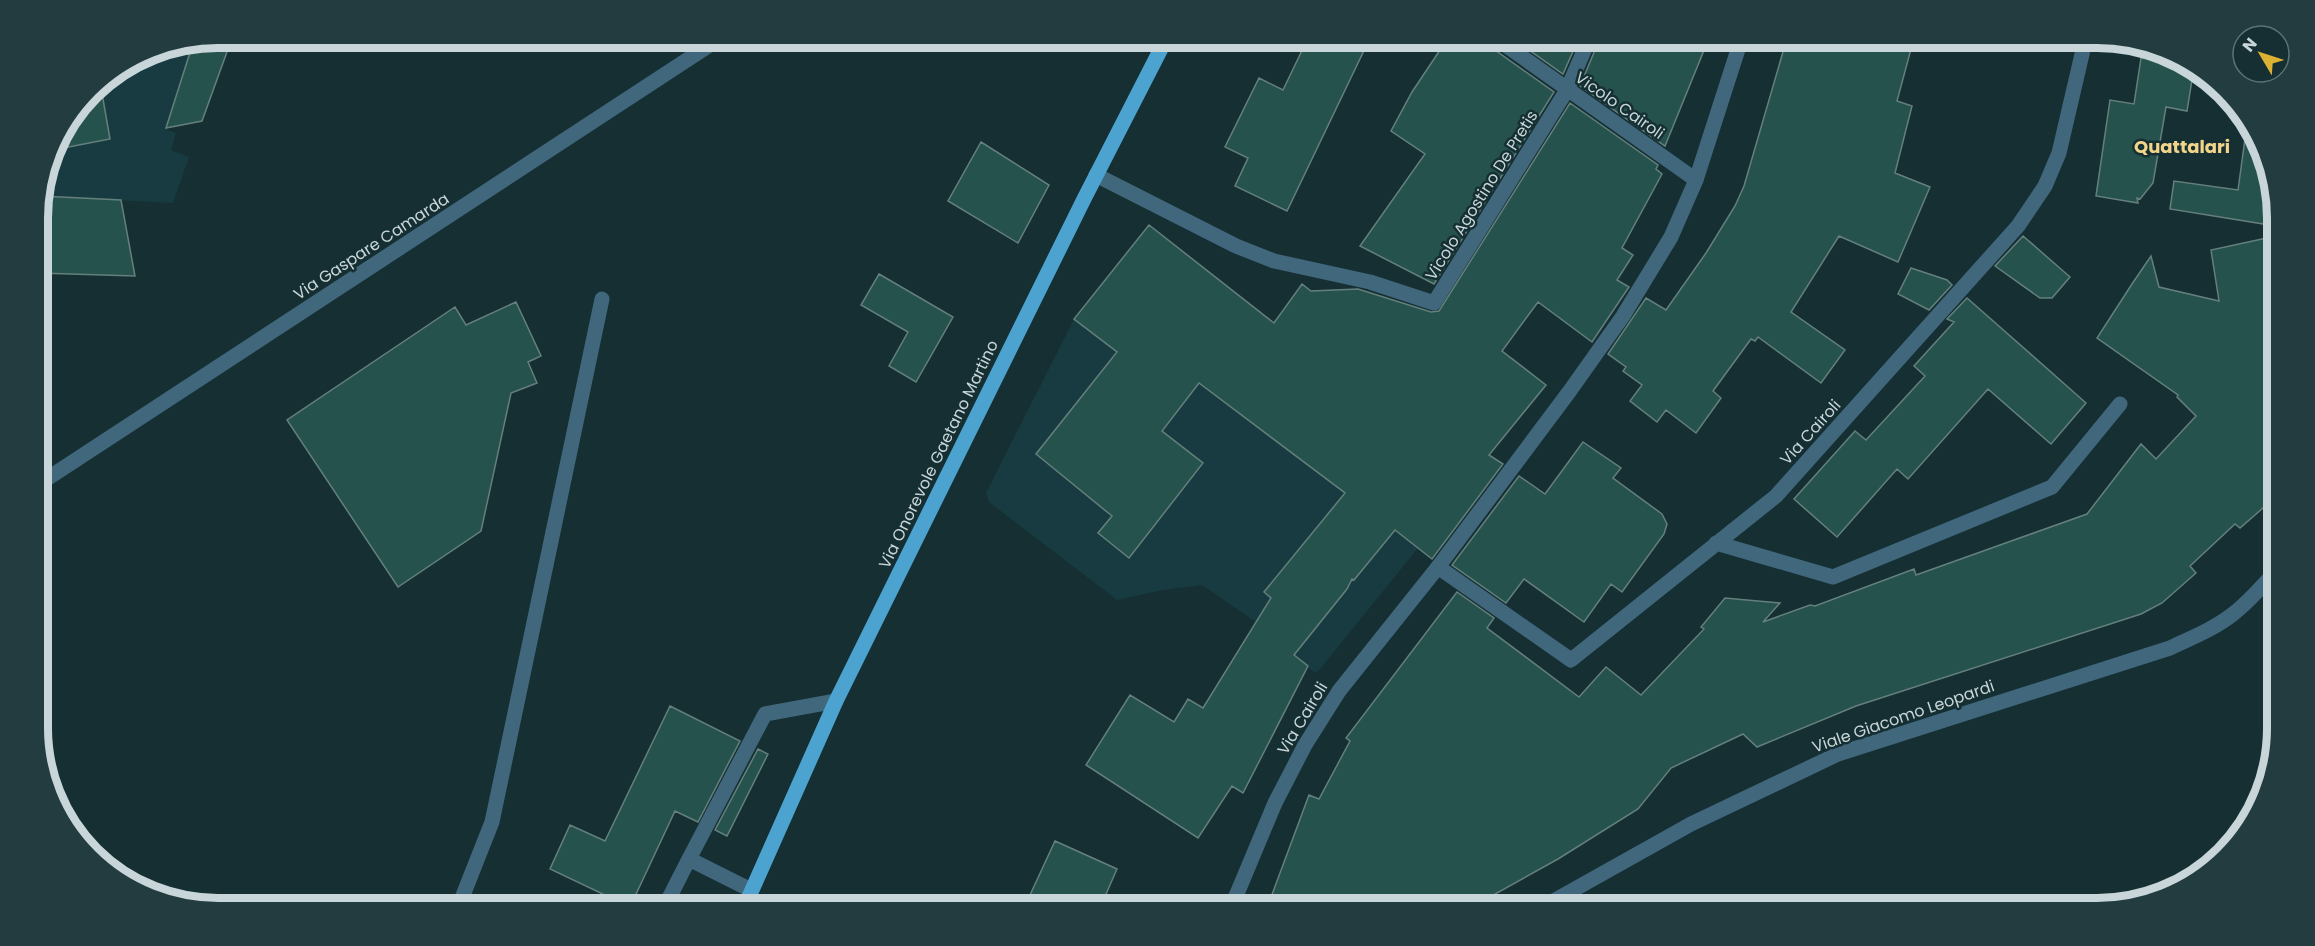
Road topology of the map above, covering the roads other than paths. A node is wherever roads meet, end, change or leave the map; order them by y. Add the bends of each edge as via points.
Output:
1 (707, 48) edge
2 (1162, 48) edge
3 (1508, 48) edge
4 (1586, 48) edge
5 (1739, 48) edge
6 (2084, 48) edge
7 (1567, 90) junction
8 (1096, 175) junction
9 (1696, 180) junction
10 (602, 299) dead end
11 (2120, 404) dead end
12 (48, 478) edge
13 (1716, 543) junction
14 (1438, 567) junction
15 (2267, 581) edge
16 (836, 701) junction
17 (689, 859) junction
18 (751, 890) junction
19 (462, 898) edge
20 (669, 898) edge
21 (746, 898) edge
22 (748, 898) edge
23 (1235, 898) edge
24 (1559, 898) edge

1 - 12 street, Via Gaspare Camarda
2 - 8 main road, Via Onorevole Gaetano Martino
3 - 7 street, Vicolo Cairoli
4 - 7 street, Vicolo Agostino De Pretis
5 - 9 street, Via Cairoli
6 - 13 street, Via Cairoli via 2059,153 2045,186 2018,226 1783,489
7 - 8 street, Vicolo Agostino De Pretis via 1434,303 1370,282 1274,261 1236,246
7 - 9 street, Vicolo Cairoli
8 - 16 main road, Via Onorevole Gaetano Martino
9 - 14 street, Via Cairoli via 1671,237 1623,316
10 - 19 street via 492,822
11 - 13 street via 2052,487 1833,577
13 - 14 street, Via Cairoli via 1571,660
14 - 23 street, Via Cairoli via 1339,692 1305,746 1275,803
15 - 24 street, Viale Giacomo Leopardi via 2232,615 2170,648 1838,754 1690,824
16 - 17 street via 765,714
16 - 18 main road, Via Onorevole Gaetano Martino
17 - 18 street
17 - 20 street
18 - 21 main road, Via Onorevole Gaetano Martino
18 - 22 main road, Via Onorevole Gaetano Martino

